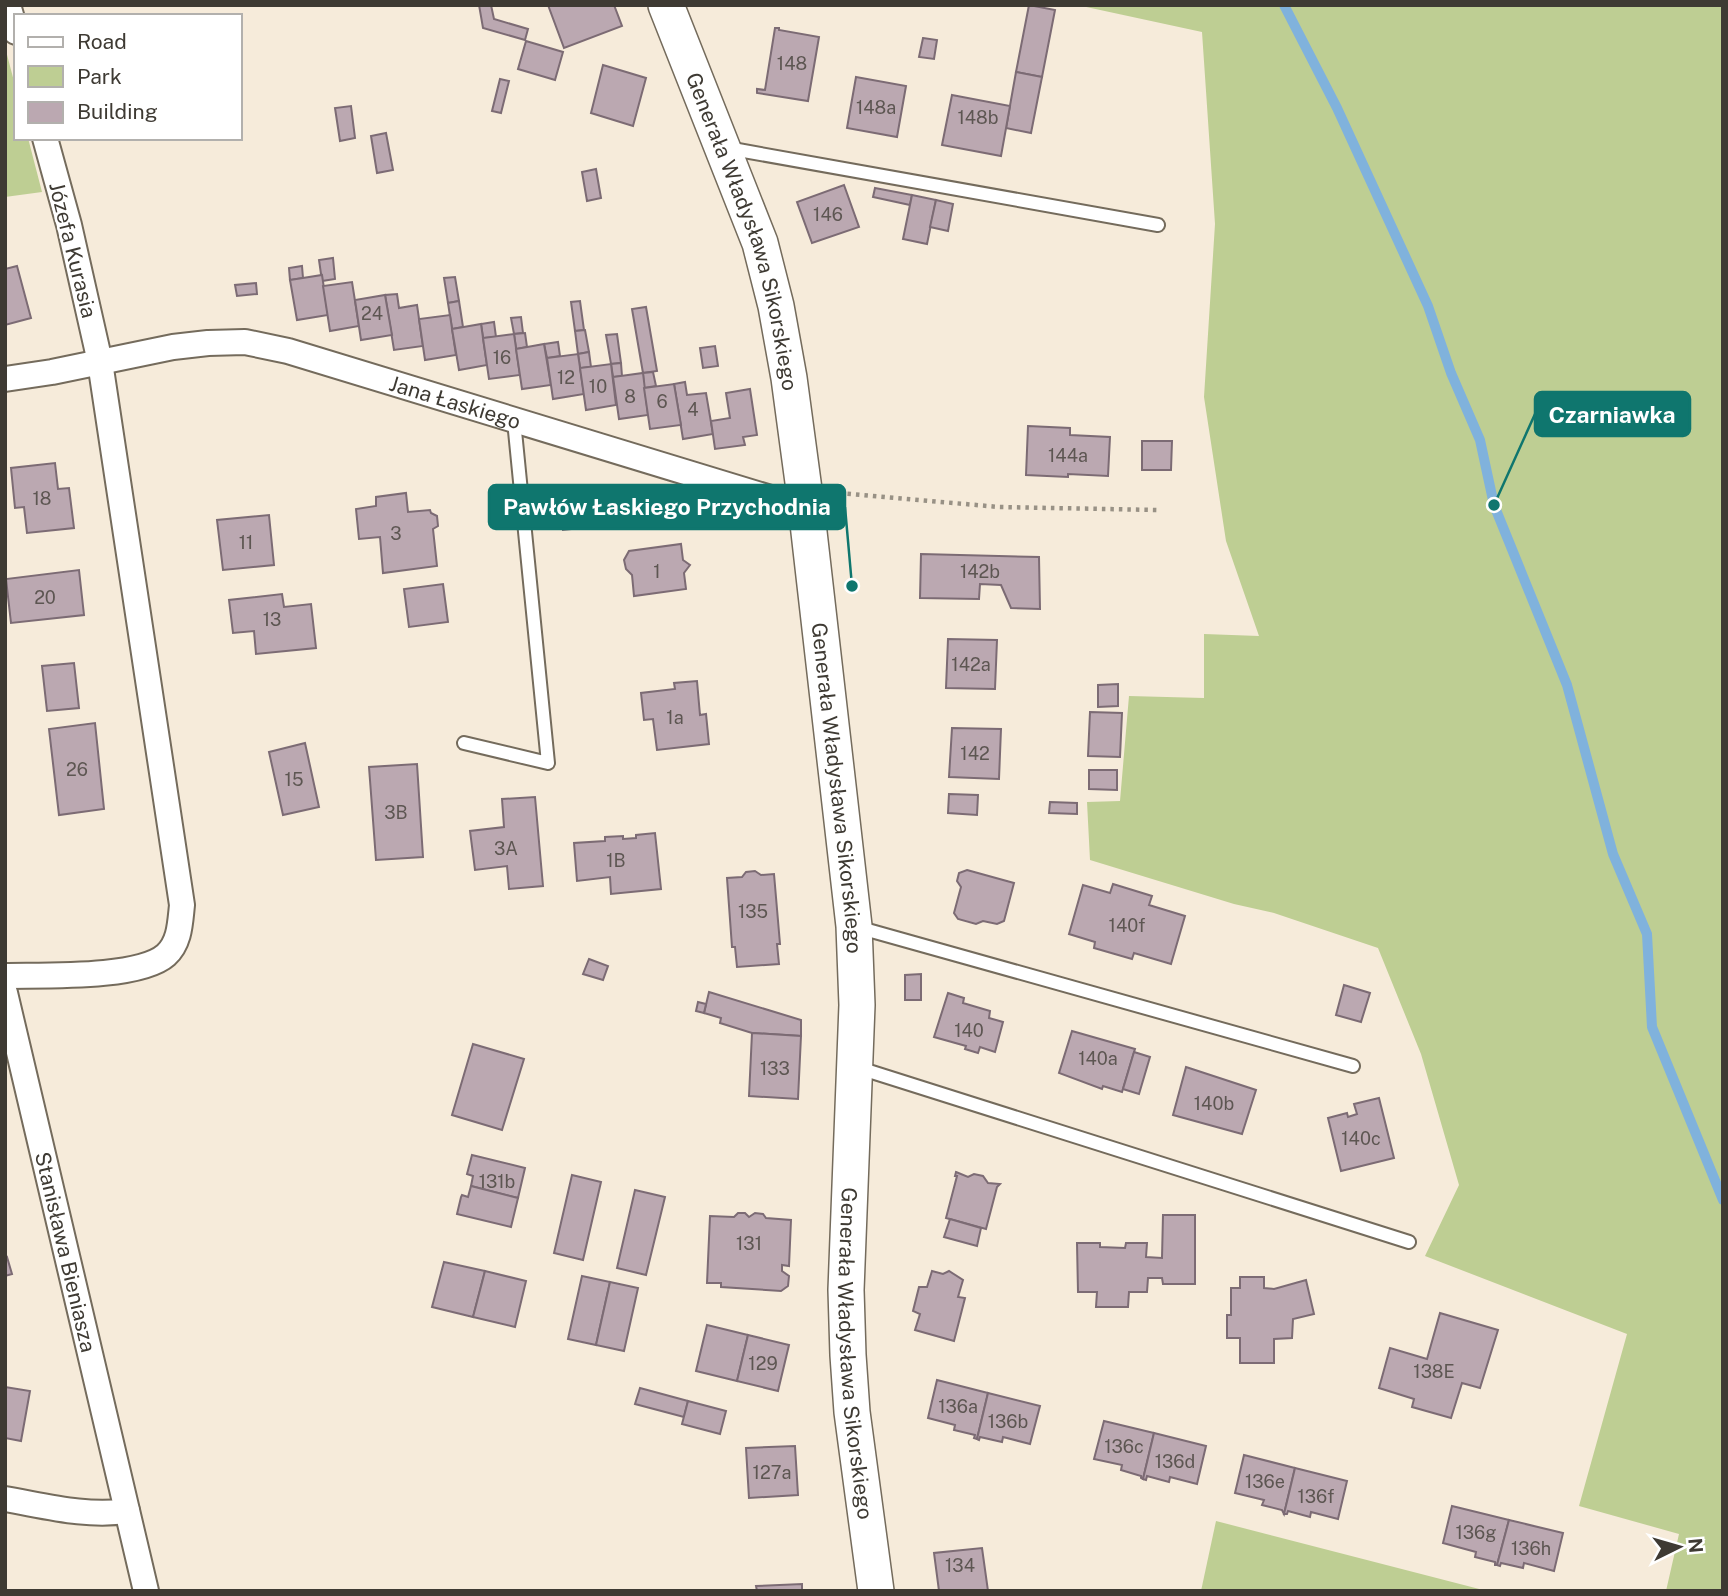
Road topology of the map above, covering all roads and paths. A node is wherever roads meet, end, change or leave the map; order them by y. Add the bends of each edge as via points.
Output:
1 (8, 5) edge
2 (666, 5) edge
3 (14, 25) edge
4 (46, 140) edge
5 (723, 148) junction
6 (1158, 225) dead end
7 (100, 362) junction
8 (5, 379) edge
9 (514, 421) junction
10 (806, 498) junction
11 (1159, 509) dead end
12 (464, 743) dead end
13 (854, 926) junction
14 (5, 976) edge
15 (5, 993) edge
16 (1353, 1066) dead end
17 (856, 1067) junction
18 (1409, 1242) dead end
19 (5, 1499) edge
20 (128, 1511) junction
21 (146, 1591) edge
22 (876, 1591) edge

1 - 3 street
2 - 5 street, Generała Władysława Sikorskiego
4 - 7 street, Józefa Kurasia
5 - 6 lane
5 - 10 street, Generała Władysława Sikorskiego via 760,243 776,306
7 - 8 street, Jana Łaskiego
7 - 9 street, Jana Łaskiego via 173,347 245,342
7 - 14 street, Józefa Kurasia via 182,905 179,935 166,955 147,966 118,972
9 - 10 street, Jana Łaskiego via 777,500
9 - 12 lane via 548,762
10 - 11 path via 844,493 999,507
10 - 13 street, Generała Władysława Sikorskiego
13 - 16 lane
13 - 17 street, Generała Władysława Sikorskiego
15 - 20 street, Stanisława Bieniasza
17 - 18 lane
17 - 22 street, Generała Władysława Sikorskiego via 846,1290 848,1355
19 - 20 street via 103,1515
20 - 21 street, Stanisława Bieniasza

